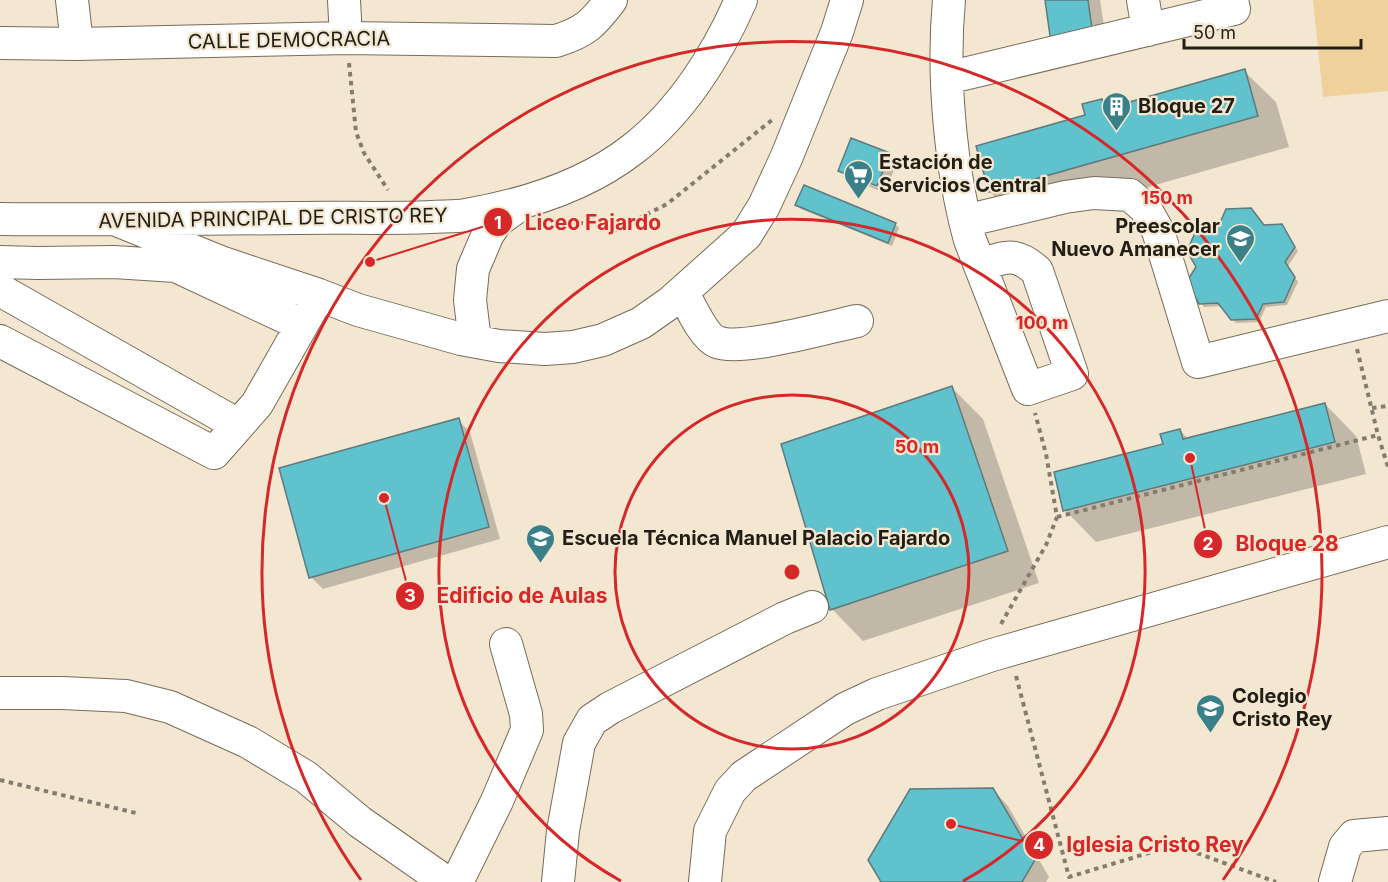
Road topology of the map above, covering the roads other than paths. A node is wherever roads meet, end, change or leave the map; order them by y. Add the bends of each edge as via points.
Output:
1 (72, 0) edge
2 (344, 0) edge
3 (611, 0) edge
4 (741, 0) edge
5 (847, 0) edge
6 (949, 0) edge
7 (1232, 0) edge
8 (1146, 15) edge
9 (346, 38) junction
10 (0, 44) edge
11 (76, 44) junction
12 (947, 78) junction
13 (526, 200) junction
14 (0, 219) edge
15 (119, 221) junction
16 (965, 221) junction
17 (0, 262) edge
18 (980, 265) junction
19 (0, 290) edge
20 (683, 293) junction
21 (319, 295) junction
22 (1388, 316) edge
23 (857, 321) dead end
24 (302, 325) junction
25 (0, 341) edge
26 (475, 341) junction
27 (238, 425) junction
28 (1388, 542) edge
29 (812, 607) dead end
30 (506, 644) dead end
31 (0, 693) edge
32 (1388, 832) edge
33 (446, 882) edge
34 (457, 882) edge
35 (558, 882) edge
36 (705, 882) edge
37 (1335, 882) edge

1 - 11 street
2 - 9 street
3 - 9 street, CALLE DEMOCRACIA via 578,34 556,41
4 - 13 street, AVENIDA PRINCIPAL DE CRISTO REY via 697,80 661,124 609,165 576,183
5 - 20 street via 764,206 746,235
6 - 12 street
7 - 8 street via 1234,9
8 - 12 street
9 - 11 street, CALLE DEMOCRACIA
10 - 11 street, CALLE DEMOCRACIA
12 - 16 street
13 - 15 street, AVENIDA PRINCIPAL DE CRISTO REY via 465,215 407,218
13 - 26 street via 497,221 473,269 470,300
14 - 15 street, AVENIDA PRINCIPAL DE CRISTO REY
15 - 21 street via 223,263
16 - 18 street
16 - 22 street via 1065,197 1094,193 1130,195 1145,208 1158,231 1198,362
17 - 24 street via 176,266
18 - 18 street via 1008,257 1024,260 1037,271 1072,374 1028,390
19 - 27 street
20 - 23 street via 715,342 762,342
20 - 26 street via 641,322 603,340 573,347 523,348
21 - 24 street
21 - 26 street via 358,310
24 - 27 street via 257,404
25 - 27 street via 214,453
28 - 36 street via 1004,638 844,709 744,776 730,791 710,831
29 - 35 street via 784,618 592,720 579,743
30 - 34 street via 527,730
31 - 33 street via 126,696 170,707 248,742 306,777 360,822
32 - 37 street via 1354,836 1345,847

